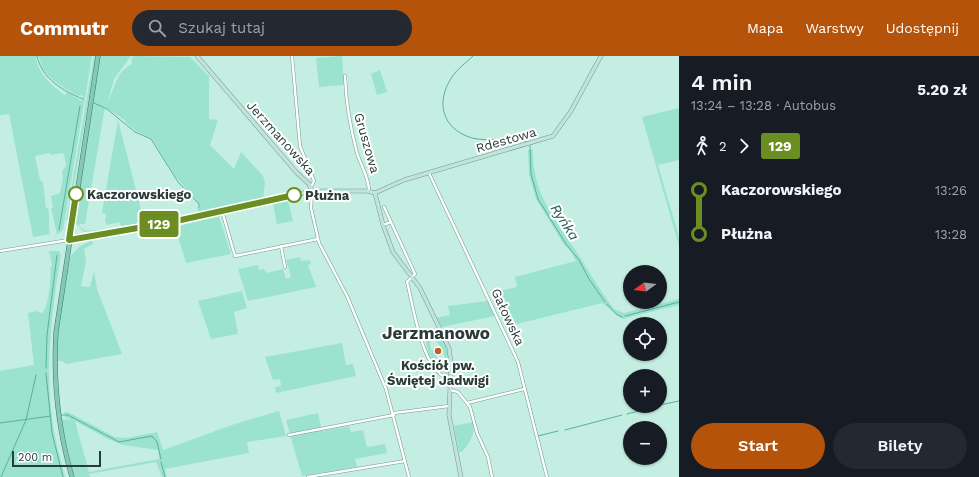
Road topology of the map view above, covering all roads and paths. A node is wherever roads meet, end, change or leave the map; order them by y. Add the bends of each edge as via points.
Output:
1 (98, 56) edge
2 (197, 56) edge
3 (292, 56) edge
4 (601, 56) edge
5 (345, 76) dead end
6 (428, 172) junction
7 (311, 186) junction
8 (312, 191) junction
9 (369, 191) junction
10 (376, 193) junction
11 (384, 207) dead end
12 (222, 211) junction
13 (391, 222) junction
14 (383, 225) junction
15 (318, 239) junction
16 (69, 240) junction
17 (281, 246) junction
18 (0, 251) edge
19 (286, 267) dead end
20 (412, 276) junction
21 (450, 380) junction
22 (524, 389) junction
23 (450, 390) junction
24 (467, 403) junction
25 (449, 406) junction
26 (394, 414) junction
27 (289, 435) dead end
28 (405, 461) junction
29 (72, 477) edge
30 (308, 477) edge
31 (409, 477) edge
32 (461, 477) edge
33 (492, 477) edge
34 (547, 477) edge

1 - 16 main road
2 - 7 street, Jerzmanowska via 283,158
3 - 7 street via 300,142 314,180
4 - 6 street, Rdestowa via 571,111 553,136
5 - 9 street, Gruszowa via 347,112
6 - 10 street, Rdestowa
6 - 22 street, Gałowska via 515,356
7 - 8 street, Jerzmanowska
8 - 9 street, Jerzmanowska
8 - 12 street
8 - 15 street via 311,208
9 - 10 street, Jerzmanowska
10 - 14 street
11 - 13 street
12 - 16 street
12 - 17 street via 235,256
13 - 14 street
13 - 20 street via 415,274
14 - 20 street via 396,258
15 - 17 street
15 - 26 street via 347,296
16 - 18 street
16 - 29 main road via 54,359 60,428
17 - 19 street
20 - 21 street via 448,343 451,357
20 - 21 street via 407,282 426,353 437,370
21 - 23 street
22 - 24 street
22 - 34 street, Gałowska
23 - 24 street via 458,392
23 - 25 street
24 - 33 street via 488,457
25 - 26 street
25 - 32 street
26 - 27 street
26 - 28 street
28 - 30 street
28 - 31 street

